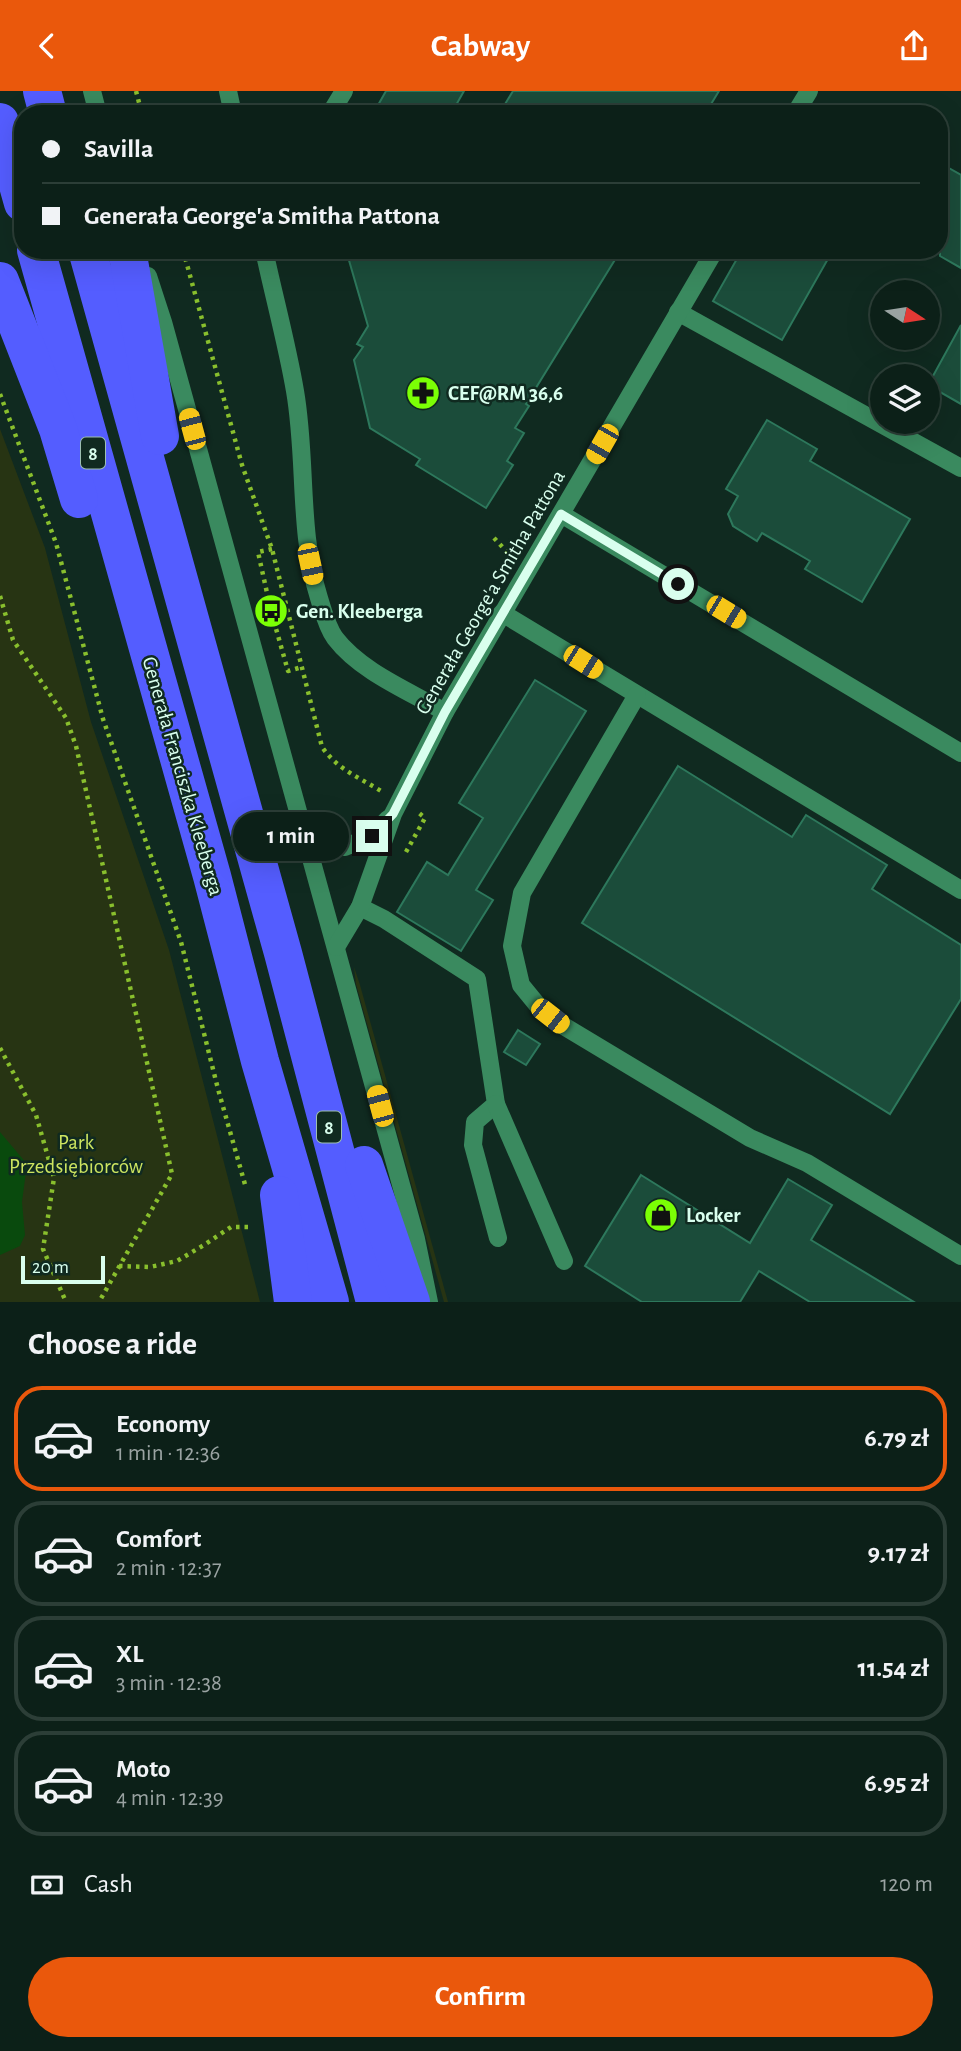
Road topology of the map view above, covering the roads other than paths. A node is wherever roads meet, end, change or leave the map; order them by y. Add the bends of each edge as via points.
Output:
1 (0, 122) edge
2 (14, 171) edge
3 (39, 259) edge
4 (89, 259) edge
5 (129, 259) edge
6 (143, 259) edge
7 (266, 259) edge
8 (710, 259) edge
9 (0, 281) edge
10 (678, 312) junction
11 (961, 468) edge
12 (561, 514) junction
13 (502, 613) junction
14 (191, 625) junction
15 (150, 656) junction
16 (636, 695) junction
17 (445, 712) junction
18 (961, 753) edge
19 (396, 808) junction
20 (307, 847) junction
21 (961, 890) edge
22 (360, 907) junction
23 (336, 947) junction
24 (283, 953) junction
25 (260, 1061) junction
26 (496, 1104) junction
27 (498, 1238) dead end
28 (961, 1256) edge
29 (564, 1261) dead end
30 (293, 1302) edge
31 (330, 1302) edge
32 (375, 1302) edge
33 (411, 1302) edge
34 (429, 1302) edge

1 - 2 highway
3 - 15 highway, Generała Franciszka Kleeberga / 8
4 - 14 highway, 8
5 - 14 highway
6 - 20 street
7 - 17 street via 295,391 306,548 321,607 334,635 351,655
8 - 10 street, Generała George'a Smitha Pattona
9 - 15 highway via 58,429 104,581
10 - 11 street
10 - 12 street, Generała George'a Smitha Pattona
12 - 13 street, Generała George'a Smitha Pattona
12 - 18 street
13 - 16 street
13 - 17 street, Generała George'a Smitha Pattona
14 - 24 highway, 8
15 - 25 highway, Generała Franciszka Kleeberga / 8
16 - 21 street
16 - 28 street via 522,893 512,946 521,985 562,1025 750,1138 807,1163
17 - 19 street, Generała George'a Smitha Pattona
19 - 20 street, Generała George'a Smitha Pattona via 372,836 345,847
19 - 22 street, Generała George'a Smitha Pattona
20 - 23 street
22 - 23 street, Generała George'a Smitha Pattona
22 - 26 street via 477,979
23 - 34 street
24 - 32 highway, 8
24 - 33 highway via 336,1083
25 - 30 highway
25 - 31 highway, Generała Franciszka Kleeberga / 8
26 - 27 street via 475,1122 473,1146
26 - 29 street

